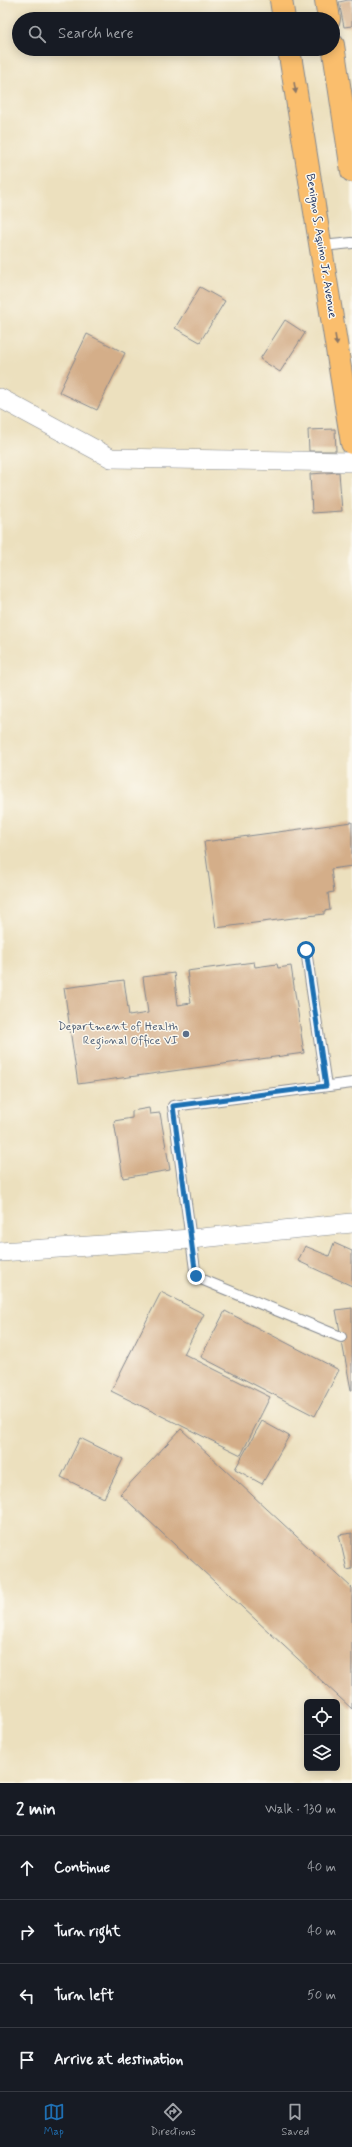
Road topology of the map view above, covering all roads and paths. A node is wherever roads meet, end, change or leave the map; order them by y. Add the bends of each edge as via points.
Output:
1 (281, 0) edge
2 (326, 0) edge
3 (283, 12) edge
4 (328, 12) edge
5 (290, 56) edge
6 (335, 56) edge
7 (352, 171) edge
8 (352, 243) edge
9 (322, 246) junction
10 (0, 398) edge
11 (352, 443) edge
12 (352, 462) edge
13 (306, 950) dead end
14 (352, 1083) edge
15 (326, 1086) junction
16 (352, 1224) edge
17 (191, 1239) junction
18 (0, 1252) edge
19 (341, 1338) dead end

1 - 3 main road
2 - 4 main road
5 -> 9 main road, Benigno S. Aquino Jr. Avenue
6 - 7 main road
8 - 9 lane
9 -> 11 main road, Benigno S. Aquino Jr. Avenue
10 - 12 street via 111,458
13 - 15 lane
14 - 15 lane
15 - 17 lane via 173,1106
16 - 17 street
17 - 18 street
17 - 19 lane via 196,1276

